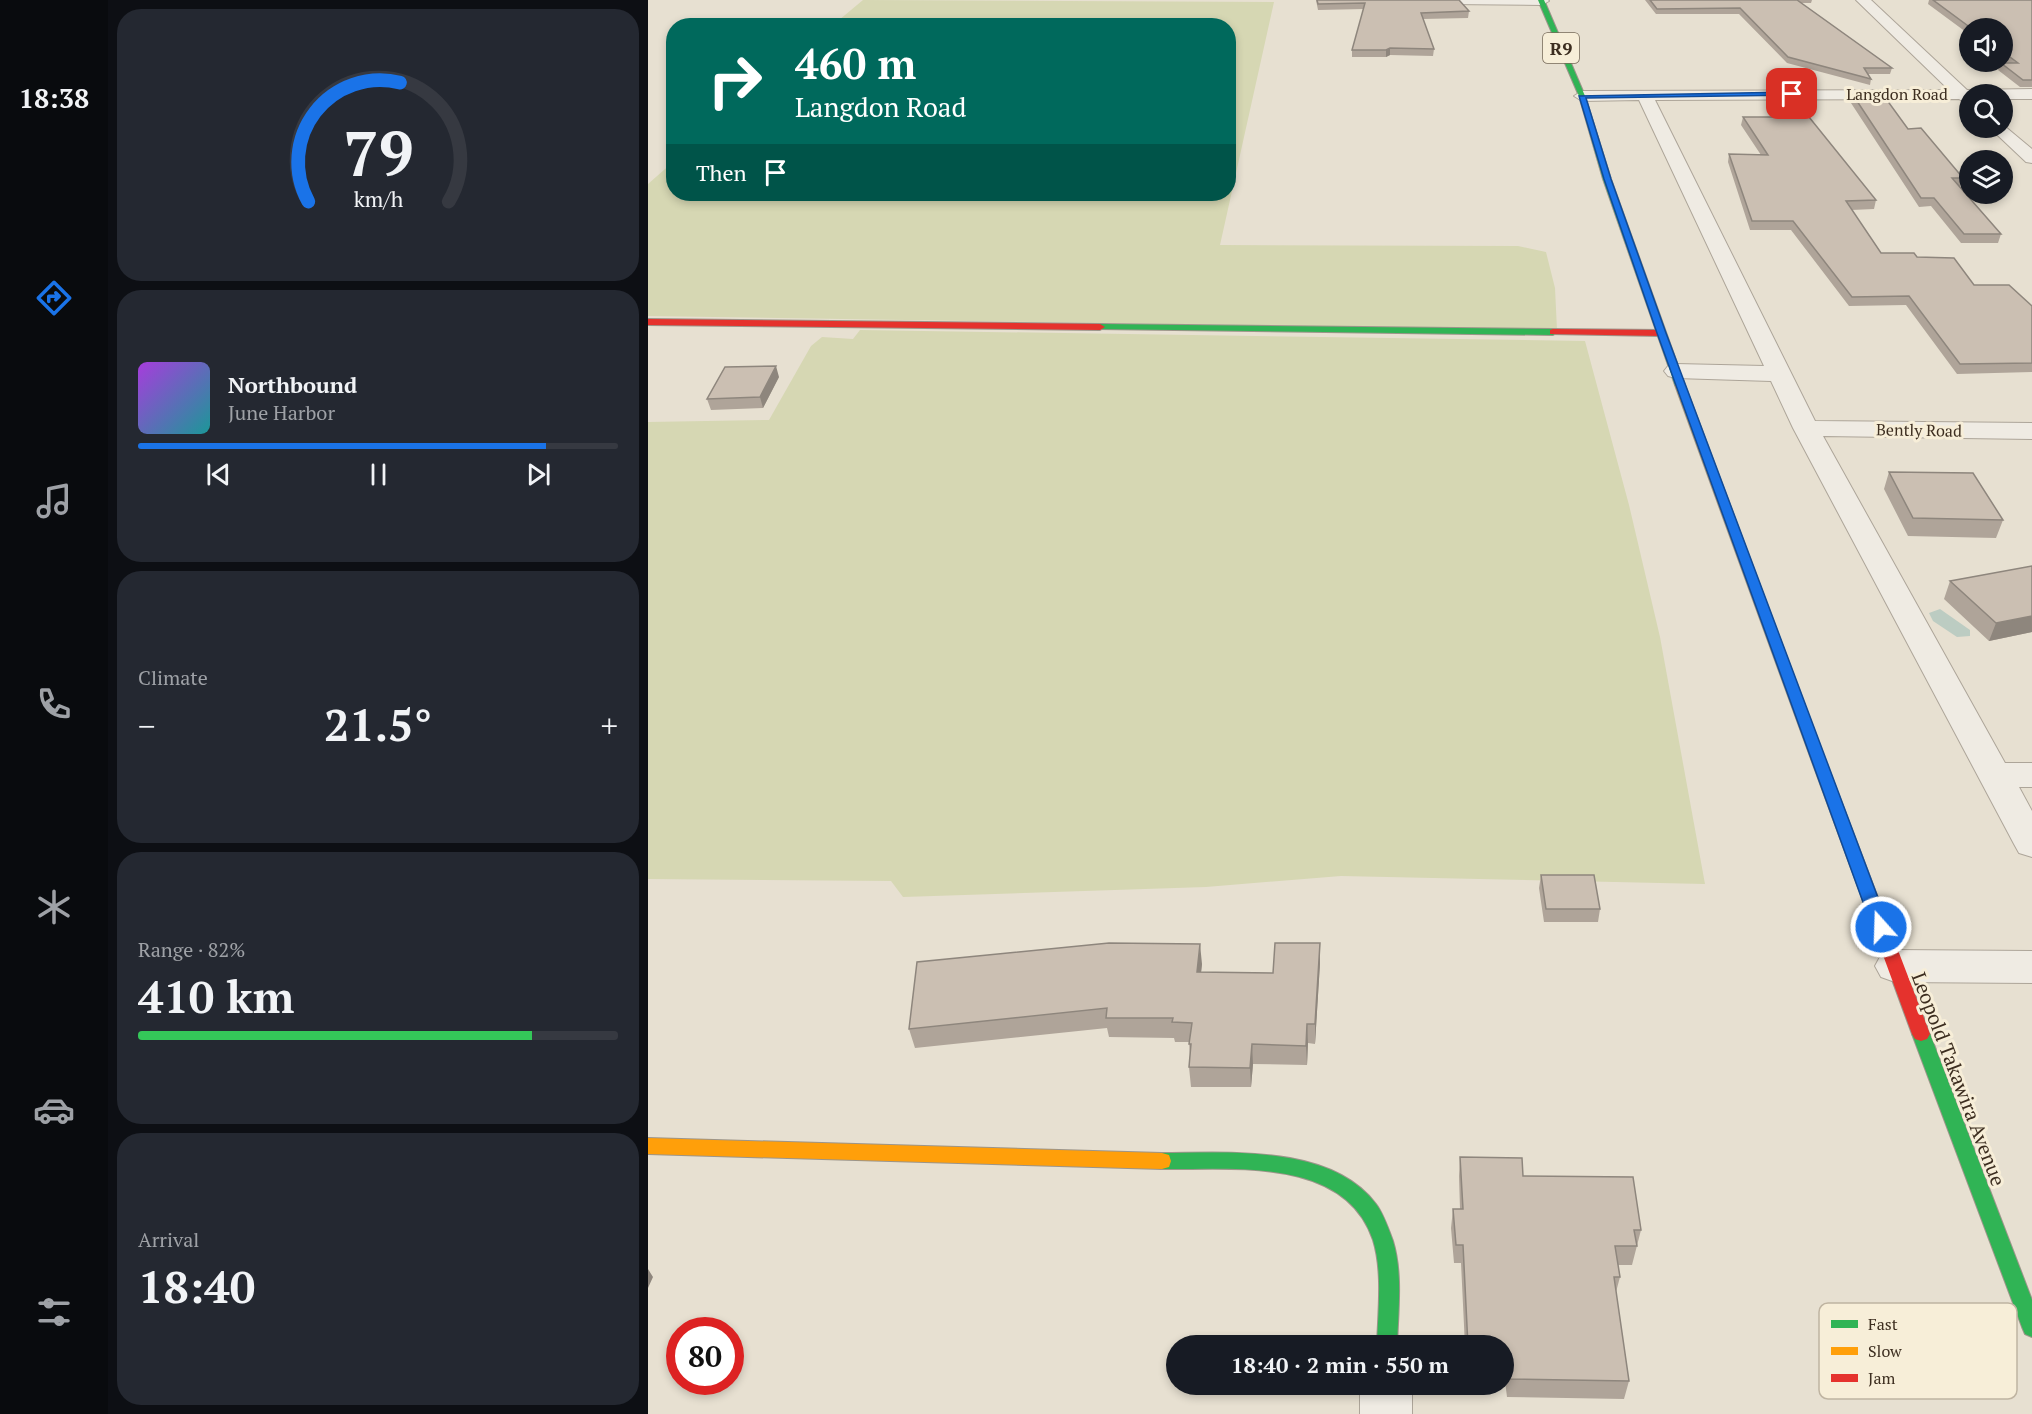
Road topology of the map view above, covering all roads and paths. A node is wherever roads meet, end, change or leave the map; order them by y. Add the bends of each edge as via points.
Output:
1 (1449, 0) edge
2 (1490, 0) edge
3 (1541, 0) edge
4 (1863, 0) edge
5 (1959, 92) edge
6 (1644, 94) junction
7 (2032, 94) edge
8 (2013, 95) edge
9 (1582, 96) junction
10 (1959, 98) edge
11 (2009, 138) edge
12 (2032, 158) edge
13 (648, 321) edge
14 (1661, 333) junction
15 (1676, 371) junction
16 (1780, 374) junction
17 (1806, 428) junction
18 (2032, 431) edge
19 (1994, 775) junction
20 (2032, 775) edge
21 (2032, 844) edge
22 (1895, 966) junction
23 (2032, 967) edge
24 (648, 1146) edge
25 (2032, 1327) edge
26 (1387, 1335) edge
27 (1386, 1395) edge
28 (1386, 1414) edge

1 - 2 street
2 - 3 street
3 - 9 main road, Leopold Takawira Avenue / R9
4 - 5 street
6 - 9 street, Langdon Road
6 - 10 street, Langdon Road
6 - 16 street
7 - 8 street, Langdon Road
9 - 14 main road, Leopold Takawira Avenue / R9
11 - 12 street
13 - 14 main road
14 - 15 main road, Leopold Takawira Avenue / R9
15 - 16 street
15 - 22 main road, Leopold Takawira Avenue / R9
16 - 17 street
17 - 18 street, Bently Road
17 - 19 street
19 - 20 street
19 - 21 street
22 - 23 street
22 - 25 main road, Leopold Takawira Avenue / R9
24 - 26 main road via 1308,1168 1360,1196 1383,1234 1388,1268
27 - 28 street

